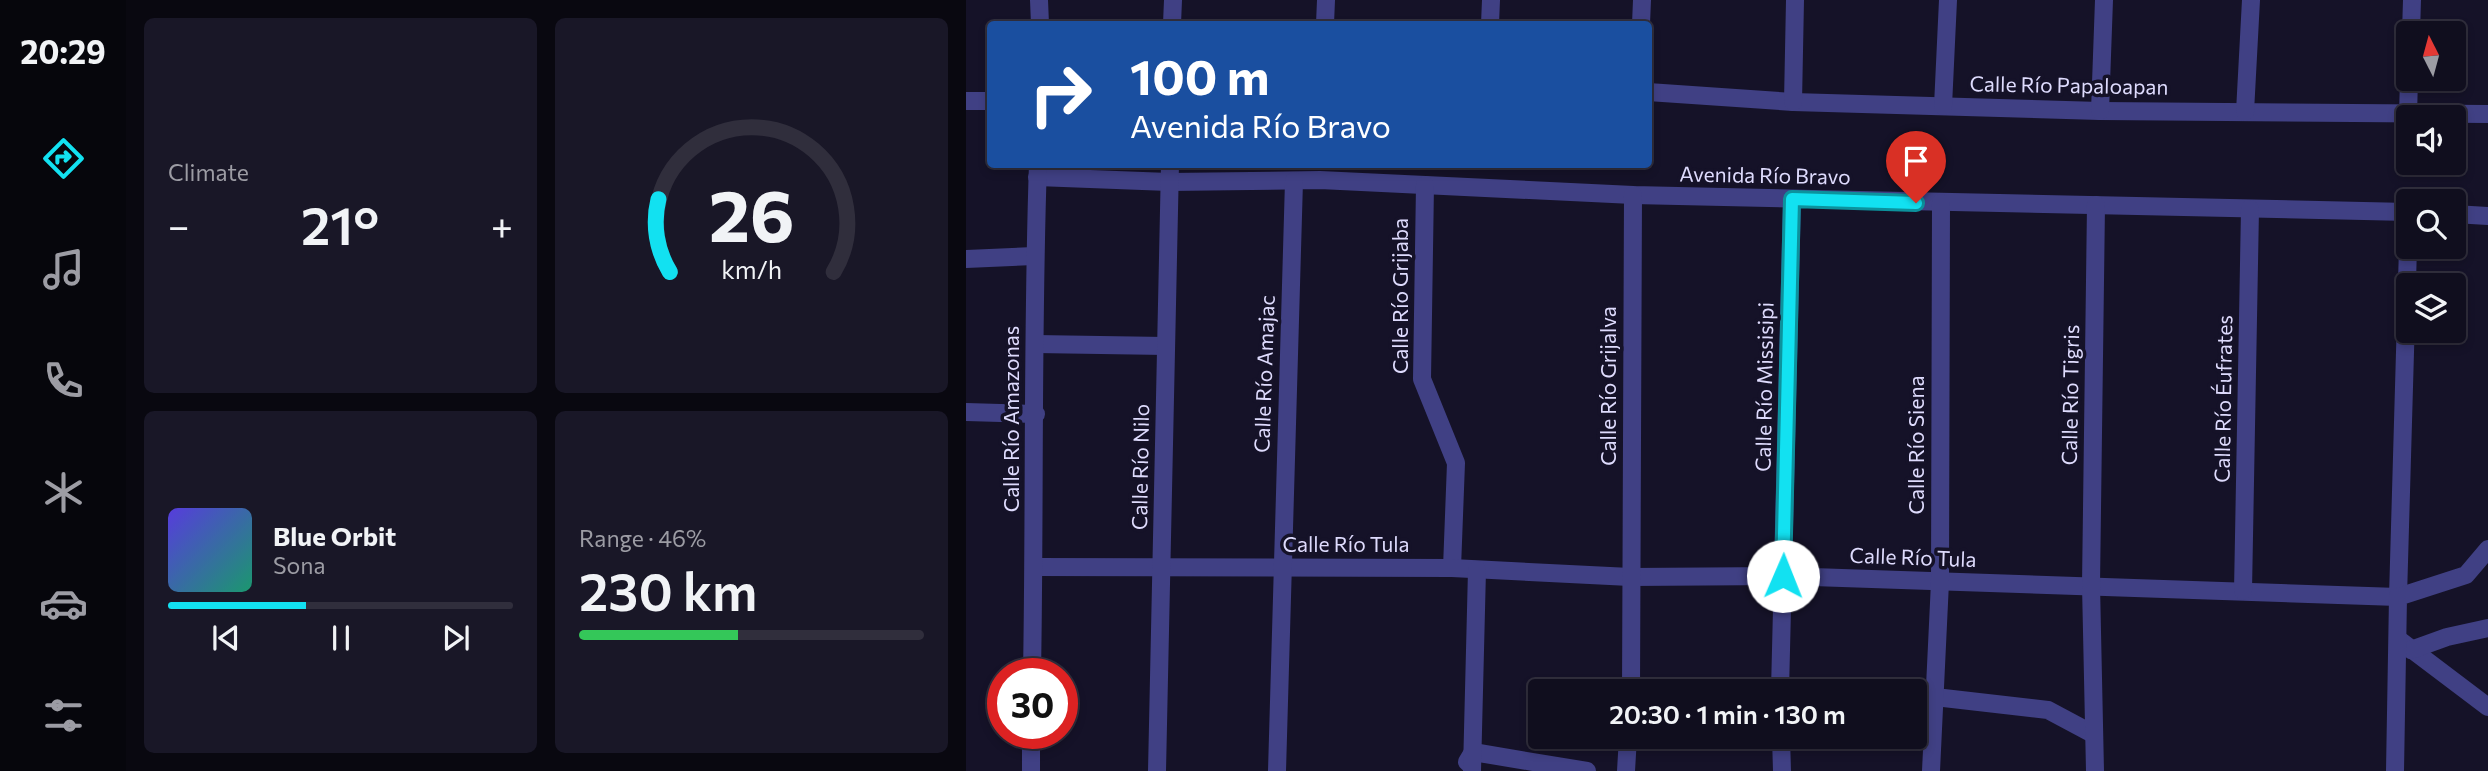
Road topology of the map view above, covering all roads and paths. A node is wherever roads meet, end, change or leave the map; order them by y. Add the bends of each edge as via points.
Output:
1 (1040, 0) edge
2 (1172, 0) edge
3 (1326, 0) edge
4 (1491, 0) edge
5 (1642, 0) edge
6 (1795, 0) edge
7 (1948, 0) edge
8 (2104, 0) edge
9 (2251, 0) edge
10 (2412, 0) edge
11 (1040, 21) edge
12 (1172, 21) edge
13 (1325, 21) edge
14 (1490, 21) edge
15 (1641, 21) edge
16 (2411, 21) edge
17 (1652, 92) edge
18 (966, 101) edge
19 (987, 101) edge
20 (1793, 102) junction
21 (1943, 106) junction
22 (2100, 111) junction
23 (2245, 112) junction
24 (2466, 114) edge
25 (2488, 114) edge
26 (2396, 115) edge
27 (1038, 171) edge
28 (1320, 172) edge
29 (1170, 173) edge
30 (1294, 181) junction
31 (1425, 185) junction
32 (1633, 195) junction
33 (1792, 199) junction
34 (1941, 204) junction
35 (2096, 205) junction
36 (2250, 209) junction
37 (2396, 212) edge
38 (2466, 215) edge
39 (2488, 216) edge
40 (1034, 256) junction
41 (966, 258) edge
42 (2408, 259) edge
43 (1035, 344) junction
44 (1166, 346) junction
45 (966, 412) edge
46 (1035, 414) junction
47 (2488, 549) edge
48 (1034, 567) junction
49 (1282, 568) junction
50 (1452, 568) junction
51 (1161, 569) junction
52 (1477, 570) junction
53 (1783, 576) junction
54 (1630, 577) junction
55 (1940, 582) junction
56 (2091, 585) junction
57 (2243, 591) junction
58 (2398, 597) junction
59 (2488, 628) edge
60 (2404, 645) junction
61 (1032, 658) edge
62 (1631, 679) edge
63 (1780, 679) edge
64 (1935, 697) junction
65 (2488, 708) edge
66 (2093, 733) junction
67 (1031, 749) edge
68 (1627, 749) edge
69 (1781, 749) edge
70 (1473, 752) junction
71 (1278, 770) edge
72 (1031, 771) edge
73 (1157, 771) edge
74 (1461, 771) edge
75 (1472, 771) edge
76 (1587, 771) edge
77 (1626, 771) edge
78 (1782, 771) edge
79 (1931, 771) edge
80 (2095, 771) edge
81 (2395, 771) edge

1 - 11 street
2 - 12 street
3 - 13 street
4 - 14 street
5 - 15 street
6 - 20 street
7 - 21 street
8 - 22 street
9 - 23 street
10 - 16 street
17 - 20 street, Calle Río Papaloapan
18 - 19 street
20 - 21 street, Calle Río Papaloapan
21 - 22 street, Calle Río Papaloapan
22 - 23 street, Calle Río Papaloapan
23 - 26 street, Calle Río Papaloapan
24 - 25 street, Calle Río Papaloapan
27 - 29 street, Avenida Río Bravo
27 - 40 street, Calle Río Amazonas
28 - 30 street, Avenida Río Bravo
28 - 31 street, Avenida Río Bravo
29 - 30 street, Avenida Río Bravo
29 - 44 street, Calle Río Nilo
30 - 49 street, Calle Río Amajac
31 - 32 street, Avenida Río Bravo
31 - 50 street, Calle Río Grijaba via 1422,379 1456,463
32 - 33 street, Avenida Río Bravo
32 - 54 street, Calle Río Grijalva
33 - 34 street, Avenida Río Bravo
33 - 53 street, Calle Río Missisipi
34 - 35 street, Avenida Río Bravo
34 - 55 street, Calle Río Siena
35 - 36 street, Avenida Río Bravo
35 - 56 street, Calle Río Tigris
36 - 37 street, Avenida Río Bravo
36 - 57 street, Calle Río Éufrates
38 - 39 street
40 - 41 street
40 - 43 street, Calle Río Amazonas
42 - 58 street
43 - 44 street
43 - 46 street, Calle Río Amazonas
44 - 51 street, Calle Río Nilo
45 - 46 street
46 - 48 street, Calle Río Amazonas
47 - 58 street via 2466,575
48 - 51 street, Calle Río Tula
48 - 61 street, Calle Río Amazonas
49 - 50 street, Calle Río Tula
49 - 51 street, Calle Río Tula
49 - 71 street, Calle Río Amajac
50 - 52 street, Calle Río Tula
51 - 73 street, Calle Río Nilo
52 - 54 street, Calle Río Tula
52 - 70 street
53 - 54 street, Calle Río Tula
53 - 55 street, Calle Río Tula
53 - 63 street, Calle Río Missisipi
54 - 62 street, Calle Río Grijalva
55 - 56 street, Calle Río Tula
55 - 64 street, Calle Río Siena
56 - 57 street, Calle Río Tula
56 - 66 street, Calle Río Tigris
57 - 58 street, Calle Río Tula
58 - 60 street
59 - 60 street
60 - 65 street
60 - 81 street
64 - 66 street via 2048,710
64 - 79 street, Calle Río Siena
66 - 80 street, Calle Río Tigris
67 - 72 street
68 - 77 street
69 - 78 street
70 - 74 street
70 - 75 street
70 - 76 street

